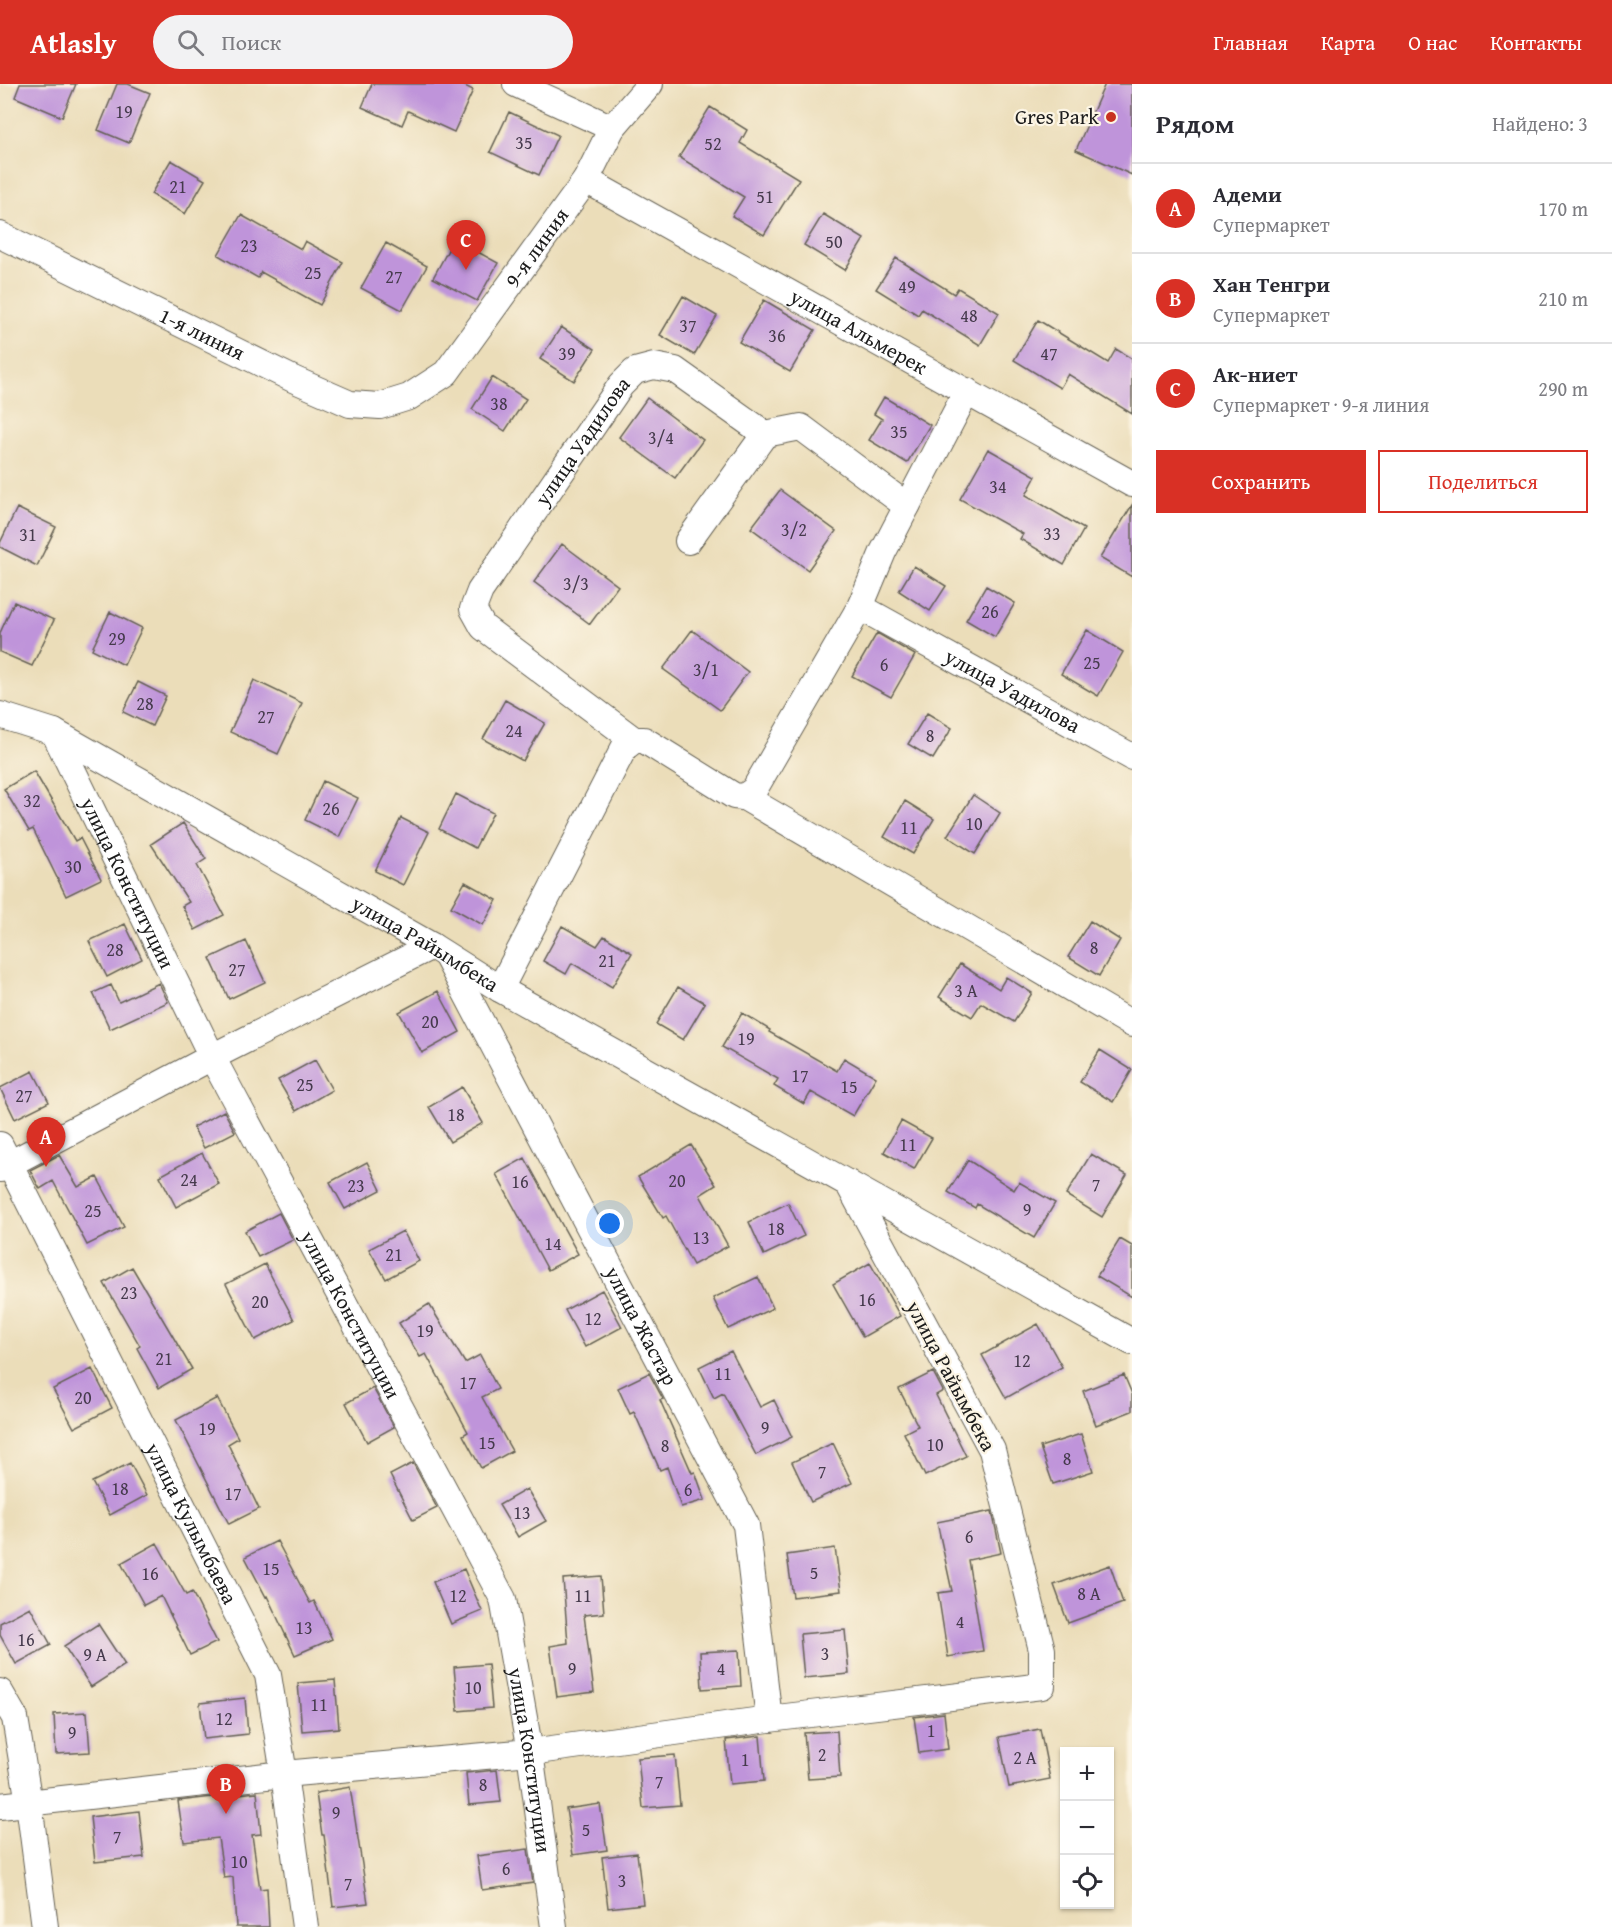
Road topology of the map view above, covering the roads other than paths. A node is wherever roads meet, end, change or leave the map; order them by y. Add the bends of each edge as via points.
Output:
1 (516, 84) edge
2 (650, 84) edge
3 (612, 128) junction
4 (586, 180) junction
5 (0, 235) edge
6 (967, 392) junction
7 (409, 397) joint
8 (765, 434) junction
9 (1132, 484) edge
10 (907, 506) junction
11 (688, 541) dead end
12 (860, 607) junction
13 (0, 715) edge
14 (54, 732) junction
15 (634, 740) junction
16 (1132, 757) edge
17 (744, 797) junction
18 (439, 950) junction
19 (500, 989) junction
20 (1132, 1024) edge
21 (212, 1057) junction
22 (3, 1159) edge
23 (848, 1183) junction
24 (1132, 1342) edge
25 (0, 1692) edge
26 (769, 1719) junction
27 (530, 1752) junction
28 (284, 1774) junction
29 (29, 1803) junction
30 (0, 1806) edge
31 (45, 1927) edge
32 (305, 1927) edge
33 (554, 1927) edge

1 - 3 street
2 - 3 street, 9-я линия
3 - 4 street, 9-я линия
4 - 6 street, улица Альмерек
4 - 7 street, 9-я линия via 447,373
5 - 7 street, 1-я линия via 350,404 380,406
6 - 9 street, улица Альмерек
6 - 10 street
8 - 10 street via 801,427
8 - 11 street
8 - 15 street, улица Уадилова via 675,370 654,366 635,372 621,385 480,591 473,609 483,627
10 - 12 street
12 - 16 street, улица Уадилова
12 - 17 street via 754,790
13 - 14 street, улица Райымбека
14 - 18 street, улица Райымбека
14 - 21 street, улица Конституции
15 - 17 street via 644,740 724,791
15 - 19 street via 624,748
17 - 20 street
18 - 19 street, улица Райымбека
18 - 21 street
18 - 26 street, улица Жастар via 746,1525
19 - 23 street, улица Райымбека
21 - 22 street
21 - 27 street, улица Конституции via 503,1599
22 - 28 street, улица Кулымбаева via 268,1675
23 - 24 street, улица Райымбека
23 - 26 street, улица Райымбека via 992,1450 1042,1650 1042,1686
25 - 29 street via 15,1718
26 - 27 street
27 - 28 street
27 - 33 street, улица Конституции
28 - 29 street
28 - 32 street, улица Кулымбаева
29 - 30 street
29 - 31 street

